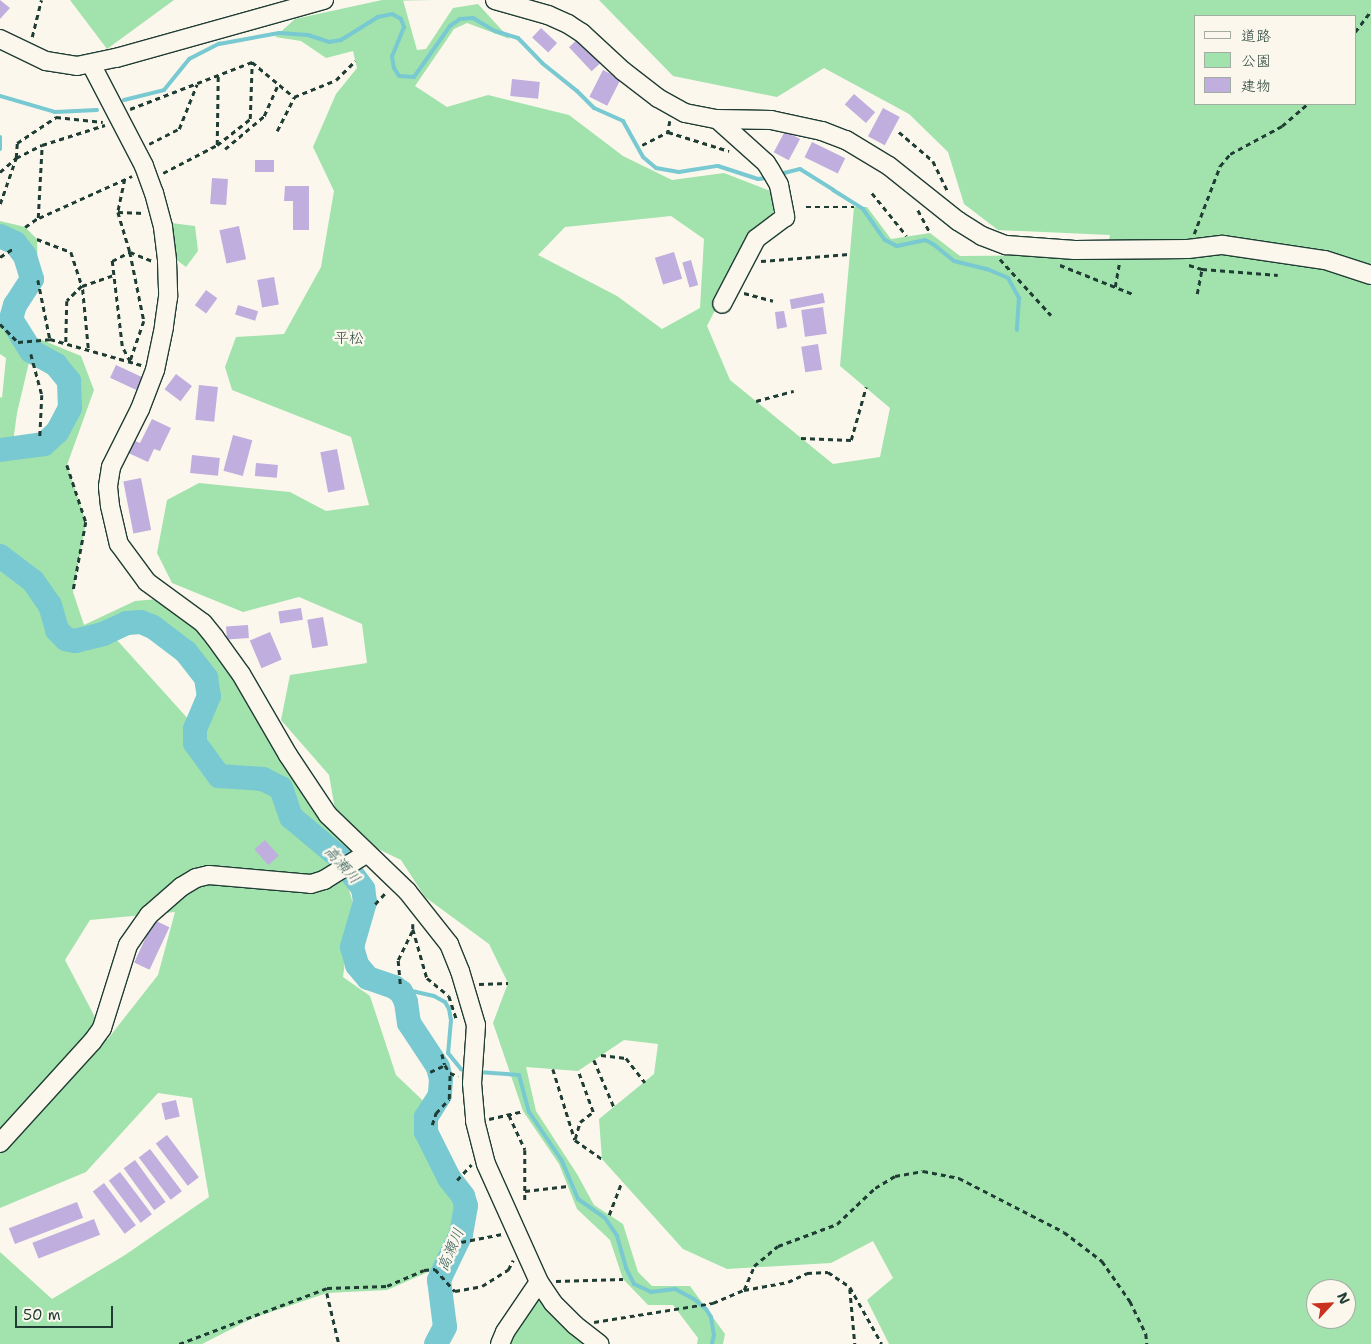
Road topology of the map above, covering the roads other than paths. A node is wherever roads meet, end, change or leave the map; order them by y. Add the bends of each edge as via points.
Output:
1 (324, 0) edge
2 (495, 0) edge
3 (0, 39) edge
4 (91, 64) junction
5 (716, 119) junction
6 (1371, 275) edge
7 (726, 297) road end
8 (360, 858) junction
9 (0, 1143) edge
10 (545, 1282) junction
11 (500, 1344) edge
12 (600, 1344) edge

1 - 4 street
2 - 5 street via 568,24 658,98 685,113
3 - 4 street via 62,65
4 - 8 street via 144,166 154,193 163,227 168,297 155,370 111,467 110,506 119,544 147,582 203,623 215,638 241,674 313,795
5 - 6 street via 771,120 846,140 889,166 958,221 982,236 1006,245 1185,256 1223,245 1325,260
5 - 7 street via 766,163 775,178 784,217 756,239
8 - 9 street via 312,884 209,875 181,887 149,915 128,945 102,1028
8 - 10 street via 407,891 449,944 476,1025 472,1083 482,1151 515,1238
10 - 11 street via 504,1332
10 - 12 street via 553,1303

